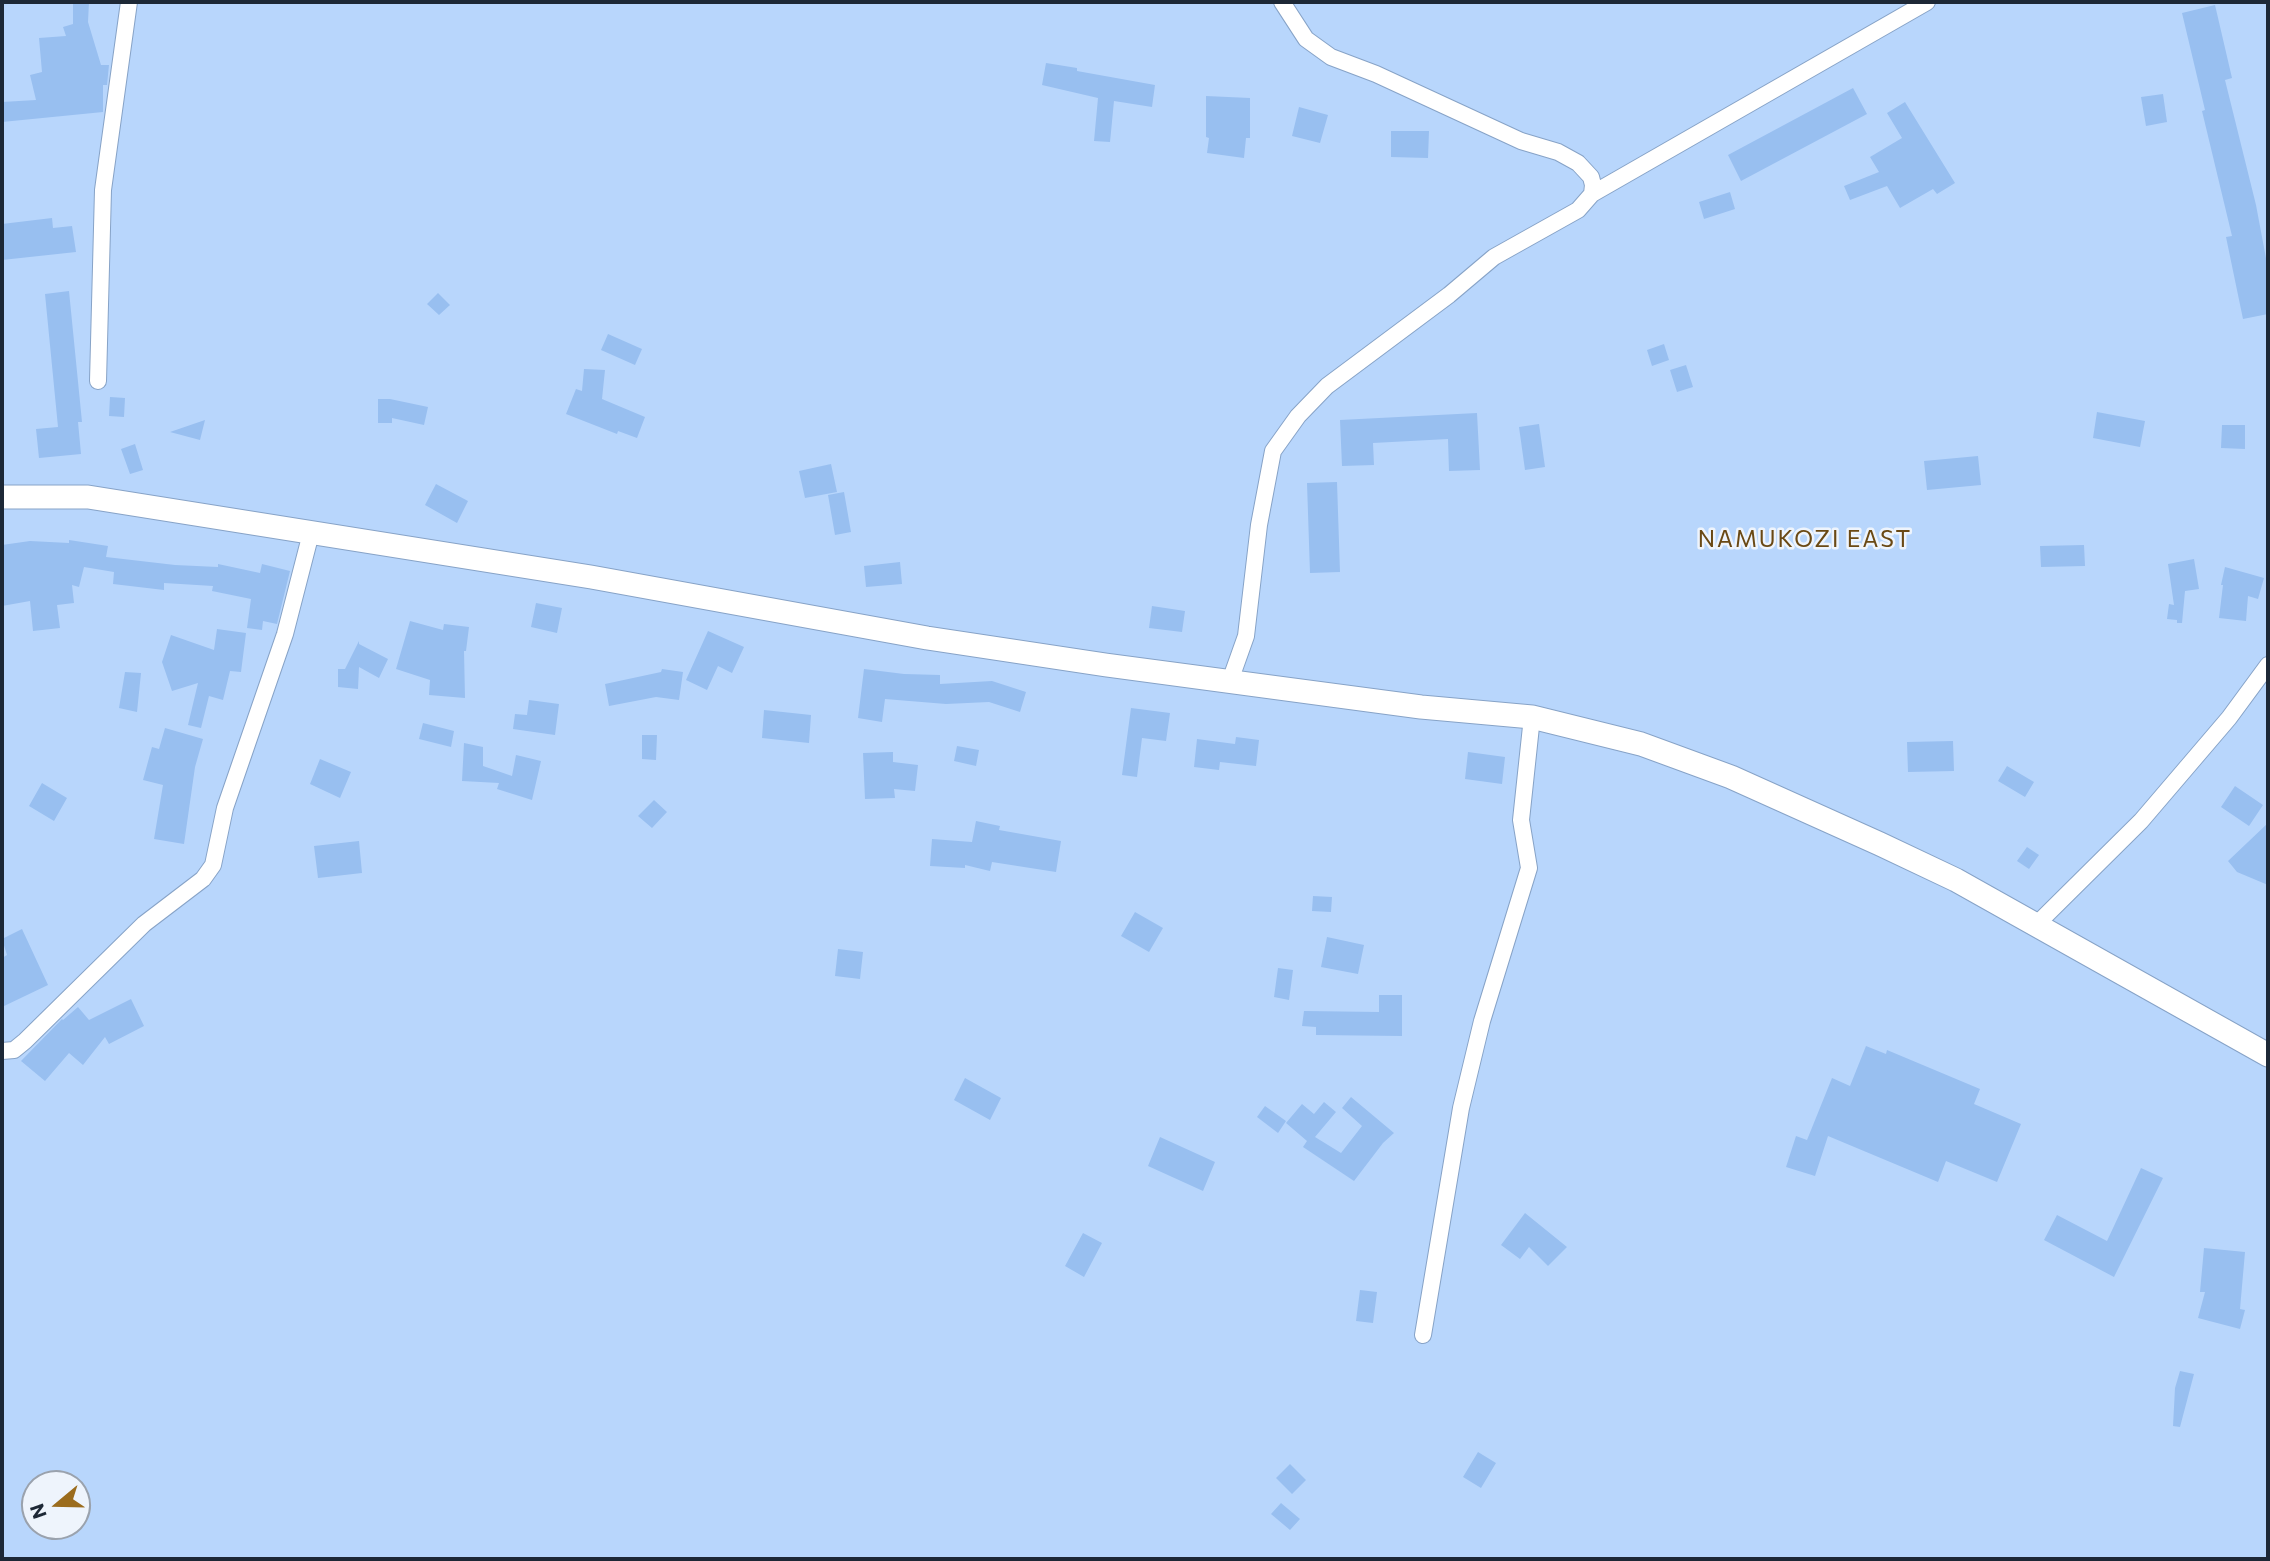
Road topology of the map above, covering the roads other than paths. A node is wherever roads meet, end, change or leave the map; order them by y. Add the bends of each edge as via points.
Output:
1 (129, 2) edge
2 (1282, 2) edge
3 (1927, 2) edge
4 (1592, 194) junction
5 (98, 381) dead end
6 (2, 497) edge
7 (311, 533) junction
8 (2268, 665) edge
9 (1230, 681) junction
10 (1532, 717) junction
11 (2037, 924) junction
12 (2, 1051) edge
13 (2268, 1055) edge
14 (1423, 1335) dead end

1 - 5 street via 103,190
2 - 4 street via 1306,39 1331,57 1521,141 1558,152 1591,177
3 - 4 street
4 - 9 street via 1578,210 1494,257 1327,386 1297,416 1273,451 1246,636
6 - 7 main road via 88,497
7 - 9 main road via 591,577 928,638
7 - 12 street via 285,634 225,808 213,865 194,887 144,924 25,1041 14,1050
8 - 11 street via 2141,821
9 - 10 main road
10 - 11 main road via 1641,744 1731,777 1956,880
10 - 14 street via 1521,820 1529,869 1482,1021 1461,1108
11 - 13 main road

